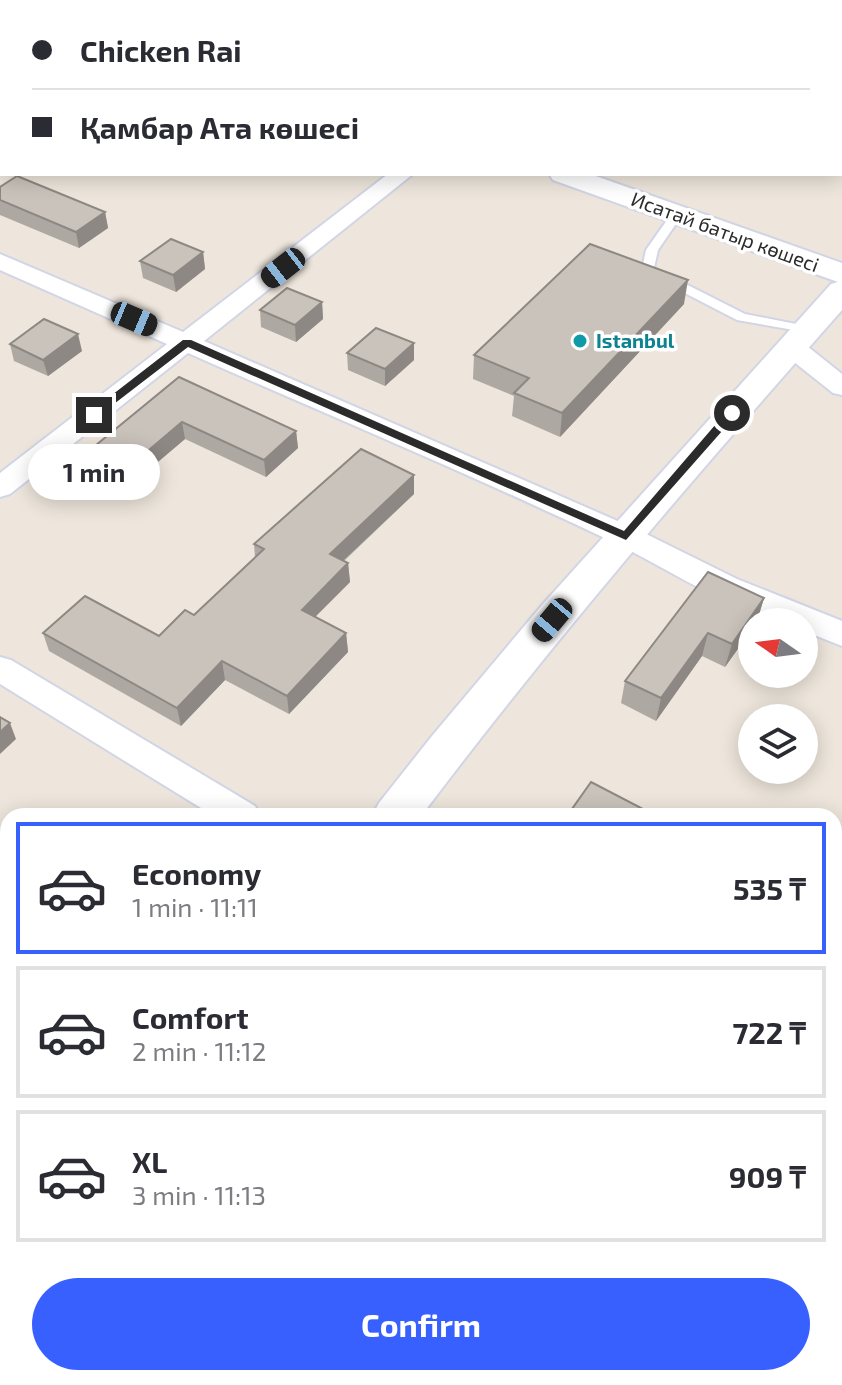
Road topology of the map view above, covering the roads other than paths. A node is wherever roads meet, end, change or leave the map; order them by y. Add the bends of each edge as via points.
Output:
1 (399, 176) edge
2 (569, 176) edge
3 (676, 215) junction
4 (0, 261) edge
5 (842, 274) edge
6 (842, 291) edge
7 (800, 339) junction
8 (187, 342) junction
9 (842, 387) edge
10 (0, 487) edge
11 (626, 536) junction
12 (842, 634) edge
13 (0, 669) edge
14 (230, 808) edge
15 (401, 808) edge

1 - 8 street
2 - 3 street, Исатай батыр көшесі
3 - 5 street, Исатай батыр көшесі
3 - 7 lane via 652,250 648,269 741,317
4 - 8 street
6 - 7 street
7 - 9 street
7 - 11 street
8 - 10 street
8 - 11 street
11 - 12 street via 726,587
11 - 15 street via 485,699
13 - 14 street

